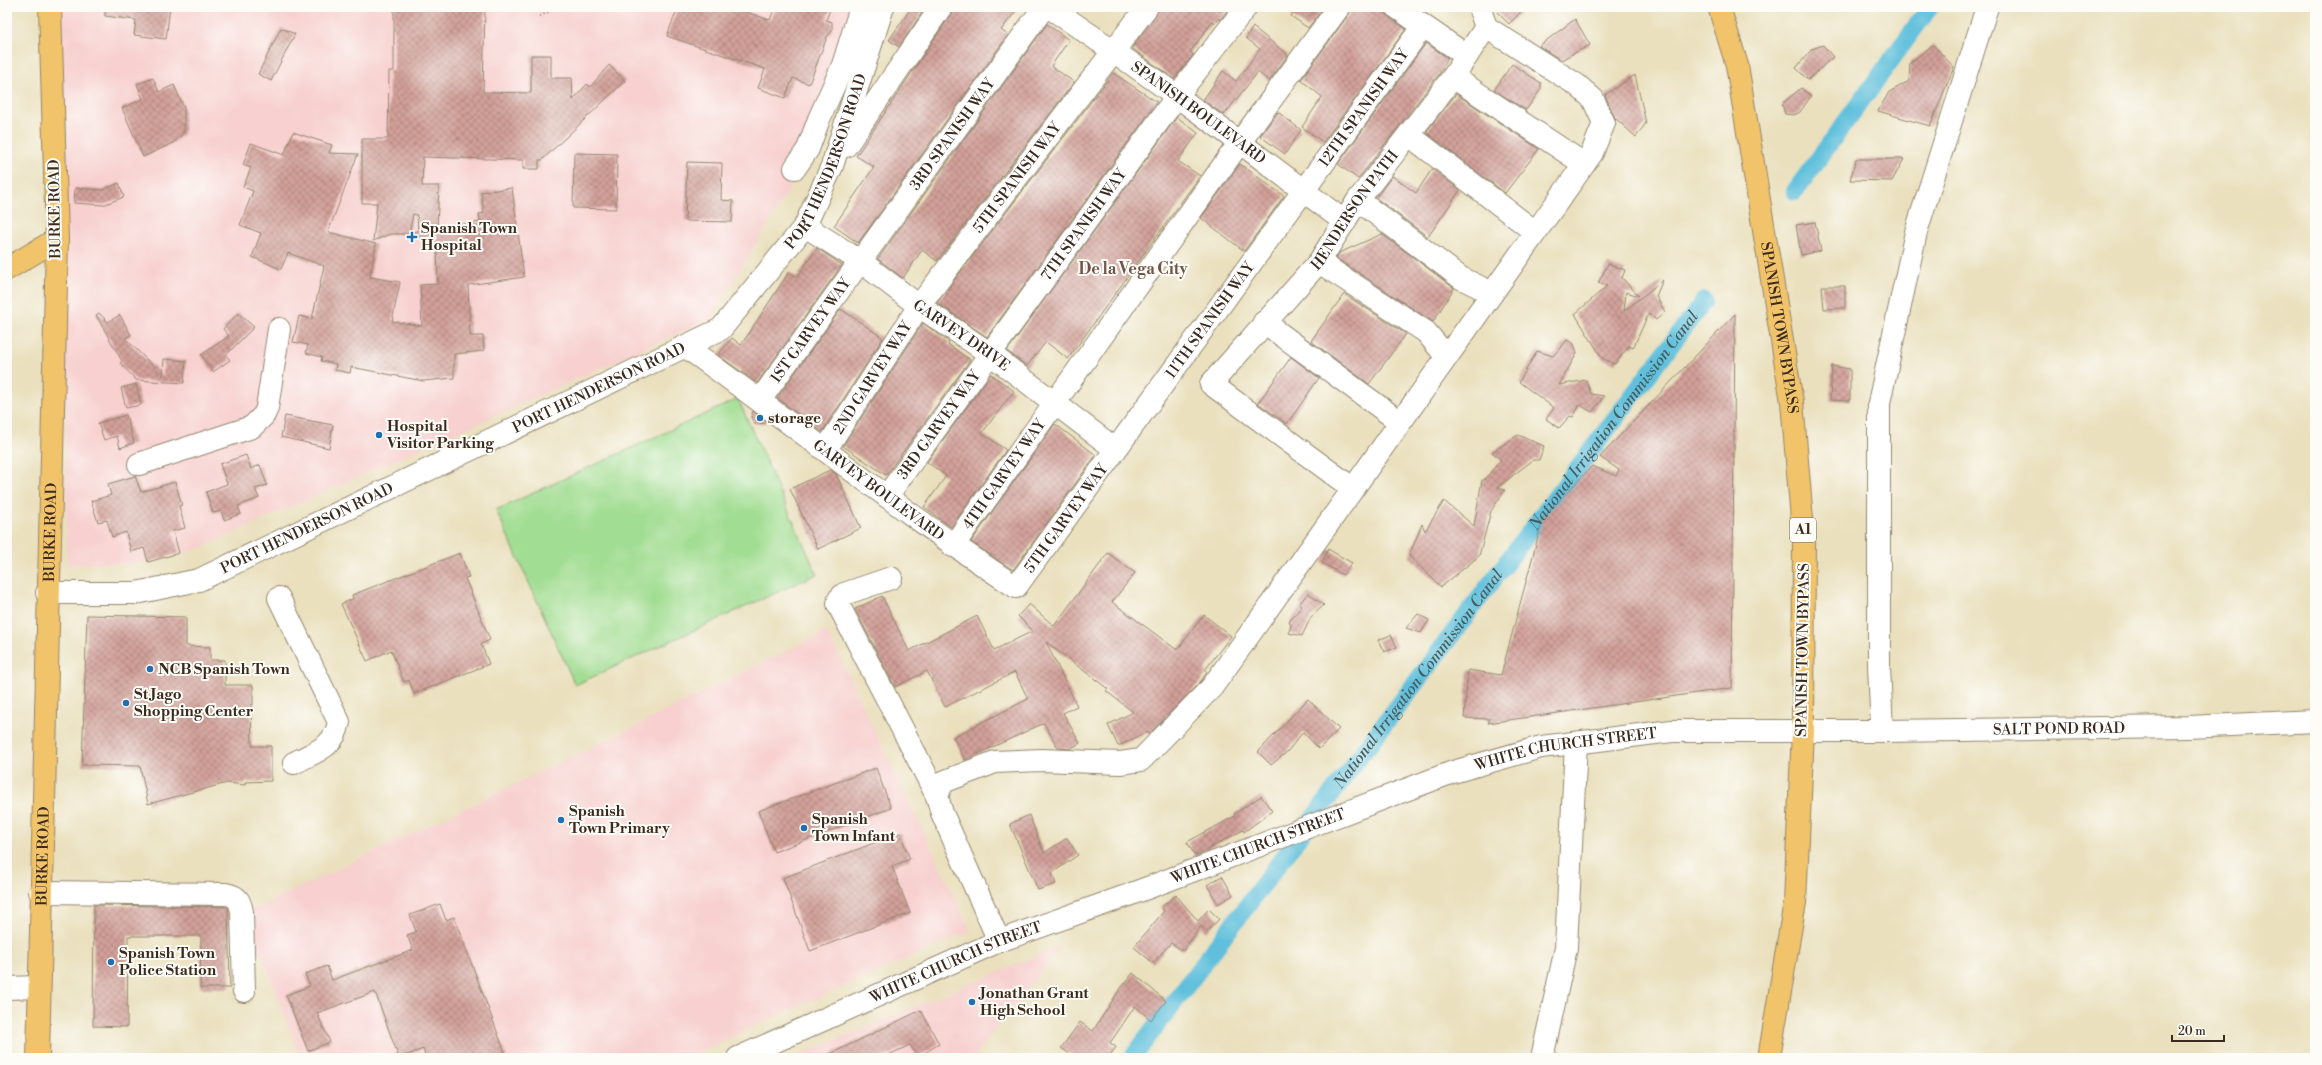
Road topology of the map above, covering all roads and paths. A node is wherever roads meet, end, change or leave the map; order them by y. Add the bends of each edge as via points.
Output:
1 (50, 7) edge
2 (558, 7) edge
3 (860, 7) edge
4 (883, 7) edge
5 (941, 7) edge
6 (1044, 7) edge
7 (1049, 7) edge
8 (1147, 7) edge
9 (1246, 7) edge
10 (1339, 7) edge
11 (1396, 7) edge
12 (1719, 7) edge
13 (1987, 7) edge
14 (540, 16) dead end
15 (1482, 17) edge
16 (1423, 26) junction
17 (1115, 51) junction
18 (1467, 56) junction
19 (1453, 77) junction
20 (1177, 96) junction
21 (1409, 135) junction
22 (1240, 142) junction
23 (1584, 164) junction
24 (832, 166) junction
25 (795, 168) dead end
26 (1302, 190) junction
27 (1358, 200) junction
28 (1344, 222) junction
29 (805, 226) junction
30 (1535, 232) junction
31 (57, 239) junction
32 (860, 262) junction
33 (1319, 262) junction
34 (7, 269) edge
35 (1492, 293) junction
36 (919, 306) junction
37 (1264, 322) junction
38 (279, 328) dead end
39 (686, 347) junction
40 (989, 353) junction
41 (1446, 356) junction
42 (760, 400) junction
43 (1055, 403) junction
44 (1400, 422) junction
45 (826, 449) junction
46 (1114, 449) junction
47 (139, 464) dead end
48 (1352, 488) junction
49 (887, 496) junction
50 (953, 546) junction
51 (891, 578) dead end
52 (1016, 587) joint
53 (47, 594) junction
54 (279, 598) dead end
55 (2315, 721) edge
56 (1803, 731) junction
57 (1882, 732) junction
58 (1576, 743) junction
59 (294, 763) dead end
60 (937, 796) junction
61 (40, 892) junction
62 (999, 941) junction
63 (39, 987) junction
64 (7, 988) edge
65 (244, 990) dead end
66 (38, 1058) edge
67 (738, 1058) edge
68 (1542, 1058) edge
69 (1769, 1058) edge

1 - 31 main road, BURKE ROAD
2 - 14 path
3 - 25 street via 843,65 808,149
4 - 24 street, PORT HENDERSON ROAD
5 - 24 street
6 - 32 street, 3RD SPANISH WAY
7 - 17 street, SPANISH BOULEVARD
8 - 17 street, 5TH SPANISH WAY
9 - 20 street, 7TH SPANISH WAY
10 - 22 street, 4TH GARVEY WAY
11 - 16 street
12 - 56 main road, SPANISH TOWN BYPASS / A1 via 1737,65 1792,402 1804,543
13 - 57 street via 1916,232 1879,403 1879,666
15 - 18 street, HENDERSON PATH
15 - 23 street via 1594,100 1604,123 1592,153
16 - 18 street
16 - 26 street, 12TH SPANISH WAY
17 - 20 street, SPANISH BOULEVARD
17 - 36 street, 5TH SPANISH WAY
18 - 19 street, HENDERSON PATH
19 - 21 street, HENDERSON PATH
19 - 23 street
20 - 22 street, SPANISH BOULEVARD
20 - 40 street, 7TH SPANISH WAY
21 - 27 street, HENDERSON PATH
21 - 30 street
22 - 26 street, SPANISH BOULEVARD
22 - 43 street, 4TH GARVEY WAY
23 - 30 street
24 - 29 street, PORT HENDERSON ROAD
26 - 28 street, SPANISH BOULEVARD
26 - 46 street, 11TH SPANISH WAY
27 - 28 street, HENDERSON PATH
27 - 35 street via 1461,278
28 - 33 street, HENDERSON PATH
29 - 32 street, GARVEY DRIVE
29 - 39 street, PORT HENDERSON ROAD via 720,329
30 - 35 street
31 - 34 main road
31 - 53 main road, BURKE ROAD
32 - 36 street, GARVEY DRIVE
32 - 42 street, 1ST GARVEY WAY
33 - 37 street, HENDERSON PATH
33 - 41 street via 1426,332
35 - 41 street
36 - 40 street, GARVEY DRIVE
36 - 45 street, 2ND GARVEY WAY
37 - 44 street
37 - 48 street, HENDERSON PATH via 1211,384
38 - 47 street via 267,408 259,423 252,428
39 - 42 street, GARVEY BOULEVARD
39 - 53 street, PORT HENDERSON ROAD via 199,580 136,593
40 - 43 street, GARVEY DRIVE
40 - 49 street, 3RD GARVEY WAY
41 - 44 street
42 - 45 street, GARVEY BOULEVARD
43 - 46 street, GARVEY DRIVE
43 - 50 street, 4TH GARVEY WAY
44 - 48 street
45 - 49 street, GARVEY BOULEVARD
46 - 52 street, 5TH GARVEY WAY
48 - 60 street via 1212,686 1141,760 1120,763 1042,760 995,762 943,782
49 - 50 street, GARVEY BOULEVARD
50 - 52 street, GARVEY BOULEVARD
51 - 60 street via 844,594 838,604
53 - 61 main road, BURKE ROAD
54 - 59 street via 338,722 336,735 327,746
55 - 57 street, SALT POND ROAD via 2189,727
56 - 57 street, SALT POND ROAD
56 - 58 street, WHITE CHURCH STREET via 1672,731
56 - 69 main road, SPANISH TOWN BYPASS / A1 via 1795,902
58 - 62 street, WHITE CHURCH STREET via 1541,747 1453,772 1126,896
58 - 68 street via 1566,948
60 - 62 street via 942,813
61 - 63 main road, BURKE ROAD
61 - 65 street via 236,896 240,900 242,912
62 - 67 street, WHITE CHURCH STREET
63 - 64 street
63 - 66 main road, BURKE ROAD

